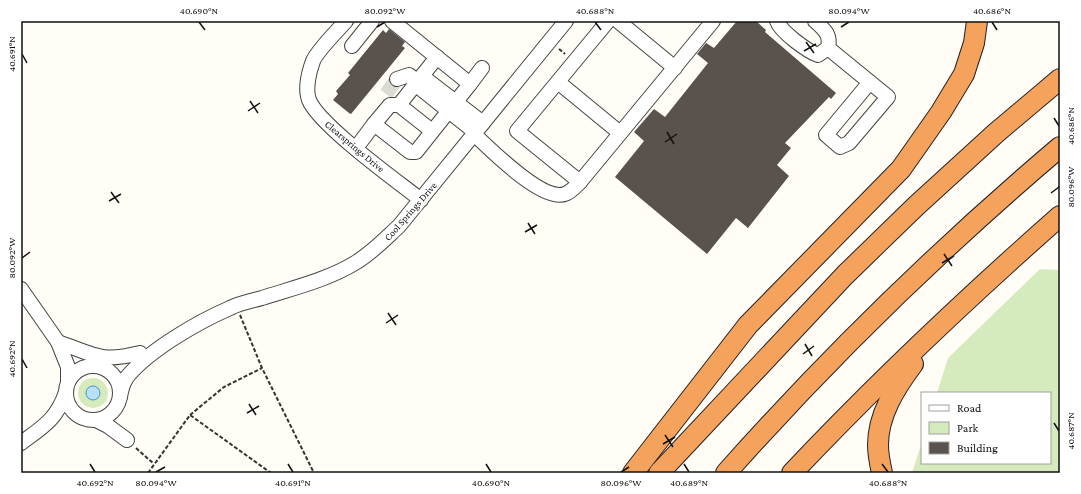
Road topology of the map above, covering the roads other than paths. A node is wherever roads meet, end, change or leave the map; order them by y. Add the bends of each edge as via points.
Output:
1 (346, 21) edge
2 (372, 21) edge
3 (392, 21) edge
4 (566, 21) edge
5 (608, 21) edge
6 (618, 21) edge
7 (713, 21) edge
8 (777, 21) edge
9 (815, 21) edge
10 (977, 21) edge
11 (352, 46) dead end
12 (828, 48) junction
13 (437, 57) junction
14 (482, 68) dead end
15 (675, 68) junction
16 (1060, 78) edge
17 (397, 79) dead end
18 (418, 80) junction
19 (558, 82) junction
20 (870, 82) junction
21 (470, 84) junction
22 (392, 101) junction
23 (452, 106) junction
24 (374, 124) junction
25 (477, 130) junction
26 (432, 131) junction
27 (620, 133) junction
28 (1060, 147) edge
29 (356, 148) junction
30 (580, 182) junction
31 (421, 200) junction
32 (1060, 216) edge
33 (1000, 269) junction
34 (21, 289) edge
35 (58, 342) junction
36 (157, 350) junction
37 (140, 353) junction
38 (103, 368) junction
39 (67, 387) junction
40 (119, 401) junction
41 (92, 420) junction
42 (49, 422) junction
43 (21, 444) edge
44 (633, 473) edge
45 (659, 473) edge
46 (726, 473) edge
47 (792, 473) edge
48 (882, 473) edge

1 - 29 street, Clearsprings Drive via 313,60 308,78 309,100 322,118
2 - 11 street
3 - 13 street
4 - 25 street, Cool Springs Drive
5 - 19 street
6 - 15 street
7 - 15 street
8 - 12 street via 810,52 818,55
9 - 12 street via 829,36
10 - 44 highway via 974,43 964,74 901,169 748,325
12 - 20 street
13 - 18 street
13 - 21 street
14 - 21 street
15 - 27 street
16 - 45 highway via 916,206 845,276
17 - 18 street via 409,75
18 - 22 street
18 - 23 street
19 - 27 street
19 - 30 street via 517,131
20 - 20 street via 826,136 840,147 849,143 888,97
21 - 23 street
22 - 24 street
22 - 26 street
23 - 25 street
23 - 26 street
24 - 26 street via 410,152 416,152
24 - 29 street
25 - 30 street via 519,173 545,191 564,194
25 - 31 street, Cool Springs Drive
27 - 30 street
28 - 46 highway via 924,267 845,344
29 - 31 street, Clearsprings Drive
31 - 36 street, Cool Springs Drive via 383,242 356,263 319,280 236,306
32 - 33 highway
33 - 47 highway via 895,367
33 - 48 highway via 924,349 898,384 881,418 878,445
34 - 35 street
35 - 37 street via 92,356 108,359
35 - 39 street via 68,367
36 - 37 street, Cool Springs Drive
36 - 40 street, Cool Springs Drive via 127,377
37 - 38 street, Cool Springs Drive via 119,365
38 - 39 street via 91,366 79,370
38 - 40 street via 116,379 120,388
39 - 41 street via 67,398 72,410 81,417
39 - 42 street via 60,408
40 - 41 street via 109,415
40 - 41 street via 119,418 127,440 108,426
41 - 42 street via 72,418
42 - 43 street

